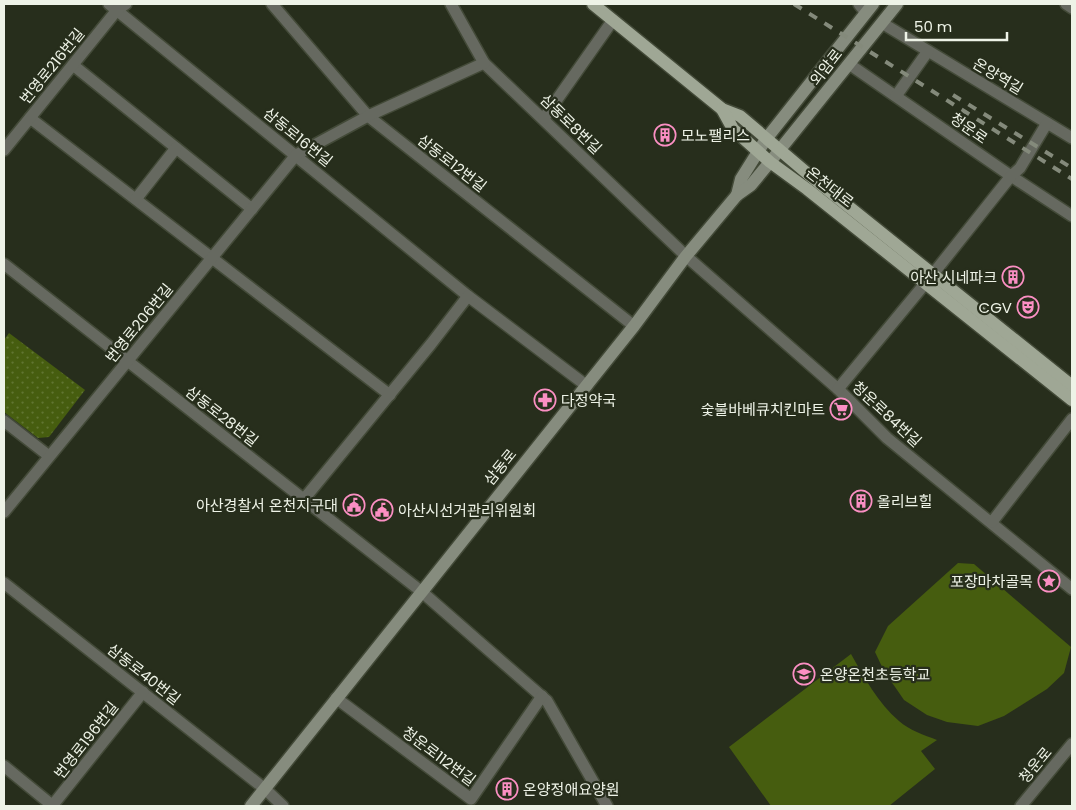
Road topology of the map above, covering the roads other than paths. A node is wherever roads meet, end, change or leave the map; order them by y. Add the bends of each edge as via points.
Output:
1 (272, 4) edge
2 (451, 4) edge
3 (593, 4) edge
4 (897, 4) edge
5 (1066, 4) edge
6 (117, 6) edge
7 (866, 7) edge
8 (1072, 8) edge
9 (613, 20) junction
10 (882, 24) junction
11 (928, 52) junction
12 (484, 63) junction
13 (849, 64) junction
14 (72, 65) junction
15 (896, 96) junction
16 (722, 109) junction
17 (368, 116) junction
18 (30, 118) junction
19 (544, 118) junction
20 (1048, 123) junction
21 (1072, 138) edge
22 (766, 139) junction
23 (176, 148) junction
24 (4, 150) edge
25 (780, 150) junction
26 (758, 151) junction
27 (296, 155) junction
28 (770, 162) junction
29 (1011, 176) junction
30 (737, 195) junction
31 (136, 199) junction
32 (252, 209) junction
33 (1072, 216) edge
34 (686, 256) junction
35 (212, 258) junction
36 (4, 264) edge
37 (929, 279) junction
38 (468, 296) junction
39 (634, 326) junction
40 (128, 360) junction
41 (586, 386) junction
42 (1072, 386) edge
43 (838, 389) junction
44 (390, 395) junction
45 (1072, 400) edge
46 (1072, 419) edge
47 (4, 421) edge
48 (49, 456) junction
49 (304, 499) junction
50 (4, 512) edge
51 (992, 522) junction
52 (4, 583) edge
53 (1072, 589) edge
54 (422, 592) junction
55 (143, 692) junction
56 (542, 696) junction
57 (336, 698) junction
58 (1072, 744) edge
59 (4, 766) edge
60 (265, 789) junction
61 (52, 806) edge
62 (251, 806) edge
63 (283, 806) edge
64 (607, 806) edge
65 (1021, 806) edge

1 - 17 street, 삼동로12번길
2 - 12 street, 삼동로8번길
3 - 9 main road, 온천대로
4 - 10 street, 외암로
5 - 8 street
6 - 14 street, 번영로216번길
6 - 27 street, 삼동로16번길
7 - 22 street, 외암로
9 - 16 main road, 온천대로
9 - 19 street
10 - 11 street, 온양역길
10 - 13 street, 외암로
11 - 15 street
11 - 20 street, 온양역길
12 - 17 street, 번영로206번길
12 - 19 street, 삼동로8번길
13 - 15 street, 청운로
13 - 25 street, 외암로
14 - 18 street, 번영로216번길
14 - 23 street
15 - 29 street, 청운로
16 - 22 main road, 온천대로 via 740,116
16 - 26 main road, 온천대로 via 733,129
17 - 27 street, 번영로206번길
17 - 39 street, 삼동로12번길
18 - 24 street, 번영로216번길
18 - 31 street
19 - 34 street, 삼동로8번길
20 - 21 street, 온양역길
20 - 29 street via 1020,168
22 - 25 main road, 온천대로
22 - 26 street, 외암로
23 - 31 street
23 - 32 street
25 - 28 street, 외암로
25 - 37 main road, 온천대로
26 - 28 main road, 온천대로
26 - 30 street, 삼동로 via 741,179
27 - 32 street, 번영로206번길
27 - 38 street, 삼동로16번길
28 - 30 street, 삼동로 via 751,185
28 - 37 main road, 온천대로
29 - 33 street, 청운로
29 - 37 street
30 - 34 street, 삼동로
31 - 35 street
32 - 35 street, 번영로206번길
34 - 39 street, 삼동로
34 - 43 street, 청운로84번길
35 - 40 street, 번영로206번길
35 - 44 street
36 - 40 street, 삼동로28번길
37 - 42 main road, 온천대로
37 - 43 street
37 - 45 main road, 온천대로
38 - 41 street, 삼동로16번길
38 - 44 street
39 - 41 street, 삼동로
40 - 48 street, 번영로206번길
40 - 49 street, 삼동로28번길
41 - 54 street, 삼동로
43 - 51 street, 청운로84번길 via 887,438
44 - 49 street
46 - 51 street
47 - 48 street
48 - 50 street, 번영로206번길
49 - 54 street, 삼동로28번길
51 - 53 street, 청운로84번길
52 - 55 street, 삼동로40번길
54 - 56 street
54 - 57 street, 삼동로
55 - 60 street, 삼동로40번길
55 - 61 street, 번영로196번길
56 - 57 street, 청운로112번길 via 471,800
56 - 64 street
57 - 60 street, 삼동로
58 - 65 street, 청운로
59 - 61 street, 번영로196번길
60 - 62 street, 삼동로
60 - 63 street, 삼동로40번길

